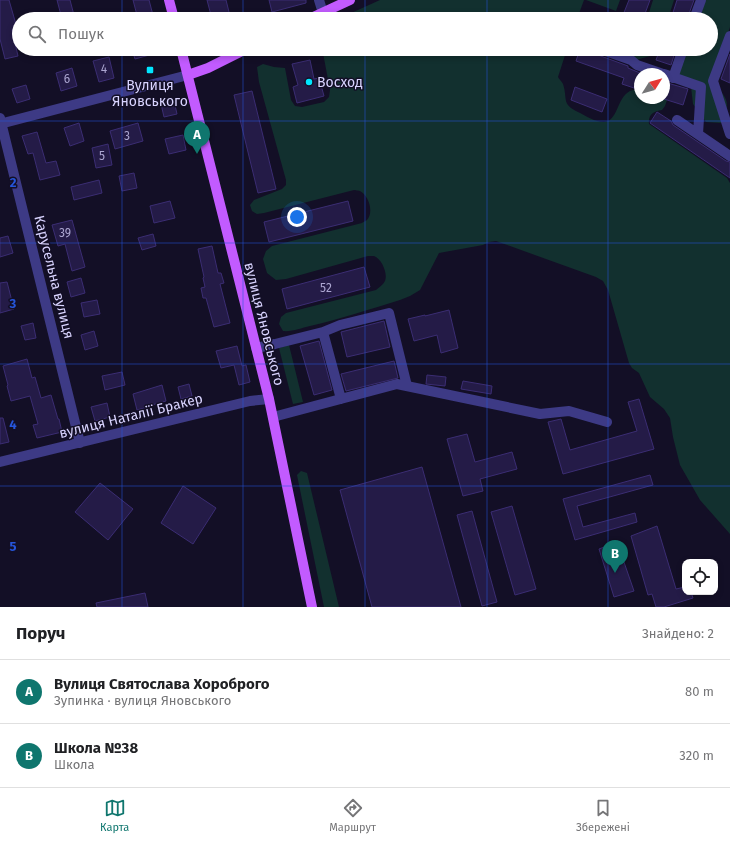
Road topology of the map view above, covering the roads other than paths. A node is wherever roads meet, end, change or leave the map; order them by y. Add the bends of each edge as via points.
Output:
1 (169, 0) edge
2 (319, 0) edge
3 (350, 0) edge
4 (700, 0) edge
5 (172, 12) edge
6 (323, 12) edge
7 (325, 12) edge
8 (696, 12) edge
9 (730, 36) edge
10 (183, 56) edge
11 (232, 56) edge
12 (620, 56) edge
13 (679, 56) edge
14 (646, 68) edge
15 (670, 70) edge
16 (188, 75) junction
17 (670, 76) edge
18 (677, 120) dead end
19 (0, 122) edge
20 (698, 134) junction
21 (730, 134) edge
22 (730, 156) edge
23 (323, 332) junction
24 (256, 348) junction
25 (407, 386) junction
26 (269, 399) junction
27 (341, 399) junction
28 (273, 417) junction
29 (607, 422) dead end
30 (80, 443) junction
31 (0, 462) edge
32 (312, 607) edge

1 - 5 main road
2 - 6 street
3 - 7 main road
4 - 8 street
9 - 21 street via 713,81
10 - 16 main road, вулиця Яновського
11 - 16 main road
12 - 14 street
13 - 15 street
16 - 19 street
16 - 24 main road, вулиця Яновського
17 - 20 street via 701,87
18 - 20 street
19 - 30 street, Карусельна вулиця
20 - 22 street
23 - 24 street
23 - 25 street via 340,325 389,313
23 - 27 street
24 - 26 main road, вулиця Яновського
25 - 27 street via 397,384
25 - 29 street via 540,414 569,411
26 - 28 main road, вулиця Яновського
26 - 30 street, вулиця Наталії Бракер via 250,401
27 - 28 street
28 - 32 main road, вулиця Яновського
30 - 31 street, вулиця Наталії Бракер

